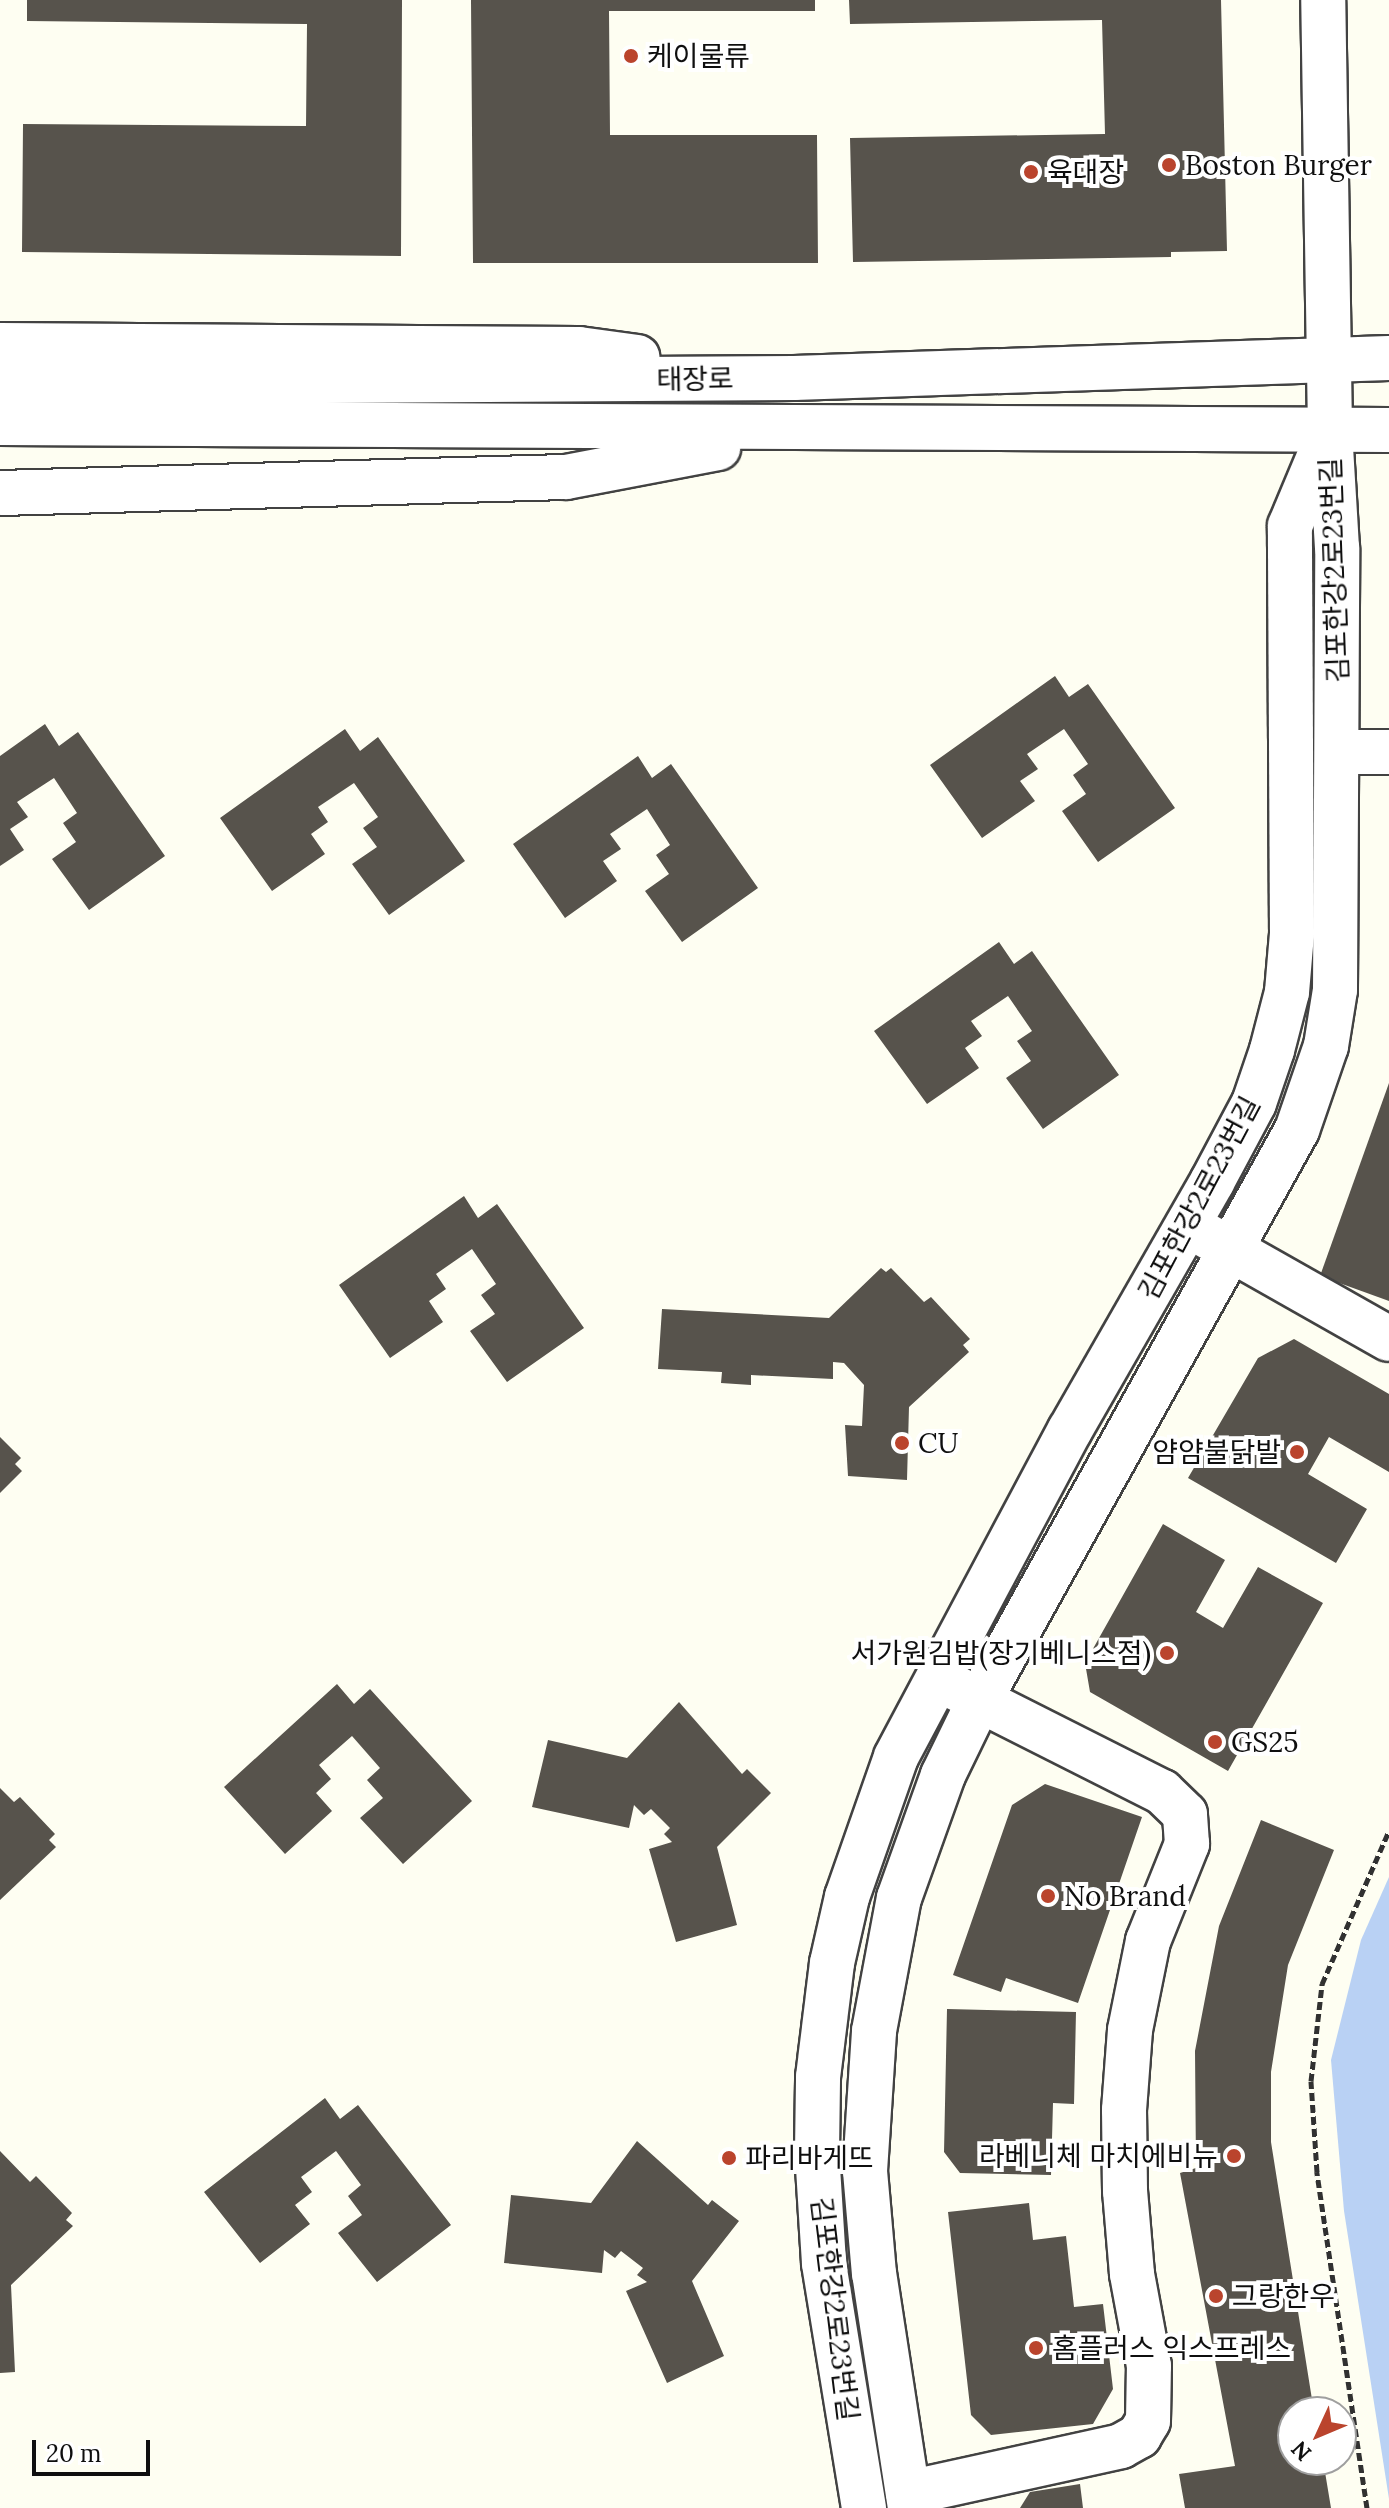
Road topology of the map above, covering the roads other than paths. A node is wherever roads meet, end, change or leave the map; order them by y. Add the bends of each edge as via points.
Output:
1 (1323, 0) edge
2 (0, 345) edge
3 (1330, 357) junction
4 (1389, 358) edge
5 (794, 378) junction
6 (0, 383) edge
7 (0, 423) edge
8 (1330, 430) junction
9 (1389, 430) edge
10 (807, 431) junction
11 (0, 493) edge
12 (1339, 752) junction
13 (1389, 752) edge
14 (1187, 1225) junction
15 (1233, 1251) junction
16 (1389, 1339) edge
17 (938, 1679) junction
18 (979, 1701) junction
19 (909, 2500) edge
20 (864, 2508) edge

1 - 3 street
2 - 5 street via 579,349
3 - 4 street, 태장로
3 - 5 street, 태장로
3 - 8 street
5 - 6 street, 태장로
7 - 10 street, 태장로
8 - 9 street, 태장로
8 - 10 street, 태장로
8 - 12 street, 김포한강2로23번길
8 - 14 street, 김포한강2로23번길 via 1290,526 1292,934 1287,992 1254,1103
10 - 11 street via 566,477
12 - 13 street
12 - 15 street, 김포한강2로23번길 via 1339,938 1326,1046 1297,1130
14 - 15 street
14 - 17 street, 김포한강2로23번길
15 - 16 street
15 - 18 street, 김포한강2로23번길
17 - 18 street
17 - 20 street, 김포한강2로23번길 via 896,1757 851,1884 832,1963 820,2062 817,2152 824,2263
18 - 19 street, 김포한강2로23번길 via 943,1775 899,1898 884,1958 867,2106 865,2171 874,2274
18 - 19 street via 1162,1792 1185,1814 1187,1844 1148,1941 1130,2030 1124,2110 1132,2274 1152,2403 1139,2436 1121,2446

